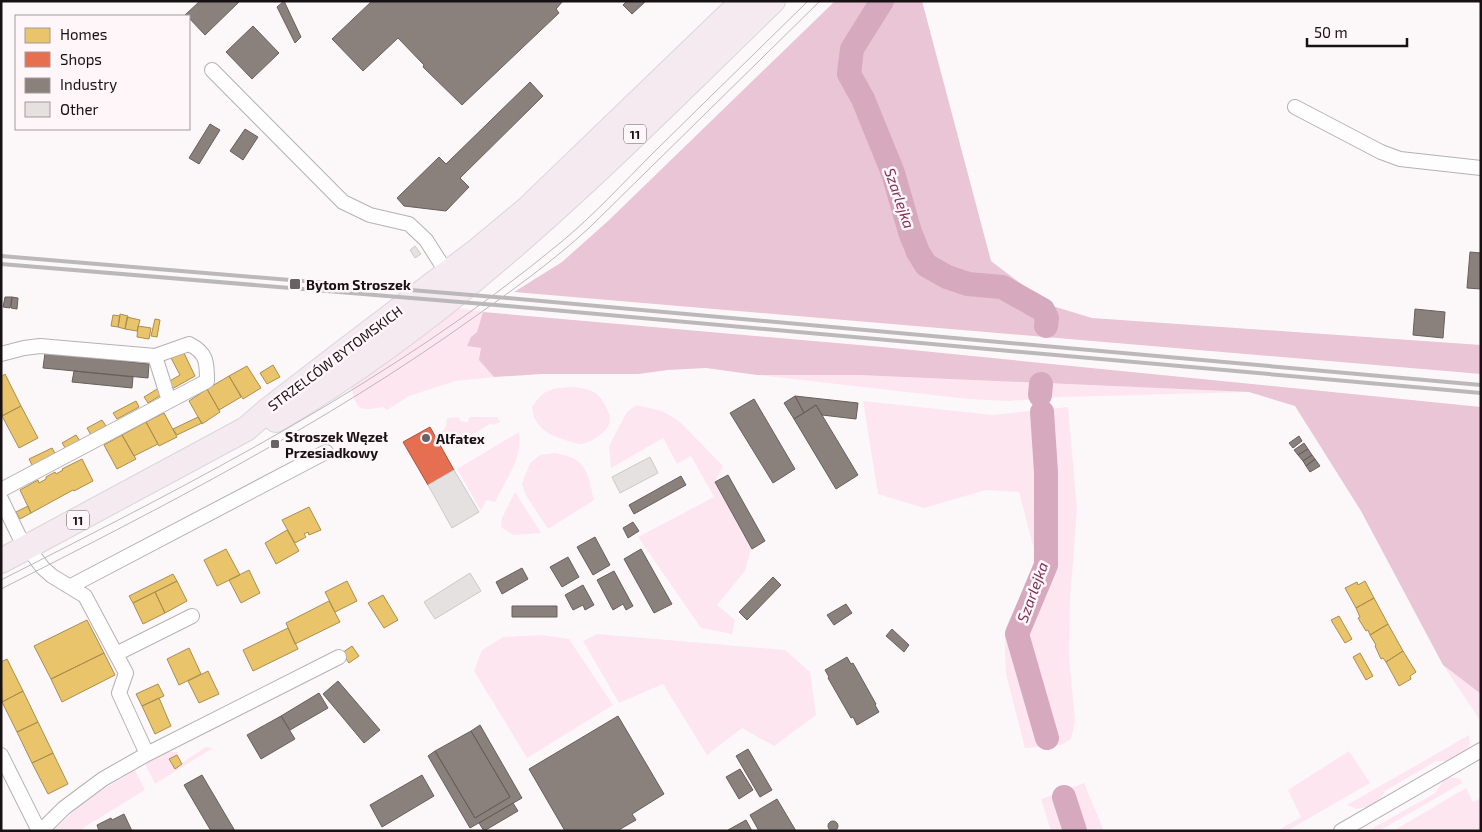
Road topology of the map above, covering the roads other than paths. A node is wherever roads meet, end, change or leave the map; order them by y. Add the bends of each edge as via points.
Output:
1 (743, 1) edge
2 (772, 1) edge
3 (212, 70) dead end
4 (1295, 107) dead end
5 (1481, 168) edge
6 (447, 273) junction
7 (1, 354) edge
8 (155, 356) junction
9 (169, 402) junction
10 (246, 429) junction
11 (326, 452) dead end
12 (1, 490) edge
13 (1, 499) edge
14 (27, 547) junction
15 (1, 561) edge
16 (71, 586) junction
17 (192, 616) dead end
18 (116, 654) junction
19 (339, 657) dead end
20 (1481, 750) edge
21 (147, 754) junction
22 (1, 755) edge
23 (40, 831) edge
24 (1341, 831) edge

1 - 6 highway, STRZELCÓW BYTOMSKICH / 11 via 527,209
2 - 10 highway, 11 via 560,206 494,264 352,373 275,420
3 - 6 street via 343,202 370,215 409,224 426,240
4 - 5 street via 1400,159
6 - 10 highway, STRZELCÓW BYTOMSKICH / 11
7 - 8 street via 40,346
8 - 9 street
8 - 9 street via 189,344 200,350 207,364 207,381
9 - 12 street
10 - 14 highway, STRZELCÓW BYTOMSKICH / 11
11 - 16 street
13 - 14 street
14 - 15 highway, STRZELCÓW BYTOMSKICH / 11
14 - 16 street via 52,576
16 - 18 street via 85,596
17 - 18 street
18 - 21 street via 126,673 119,693
19 - 21 street
20 - 24 street
21 - 23 street via 103,779
22 - 23 street

